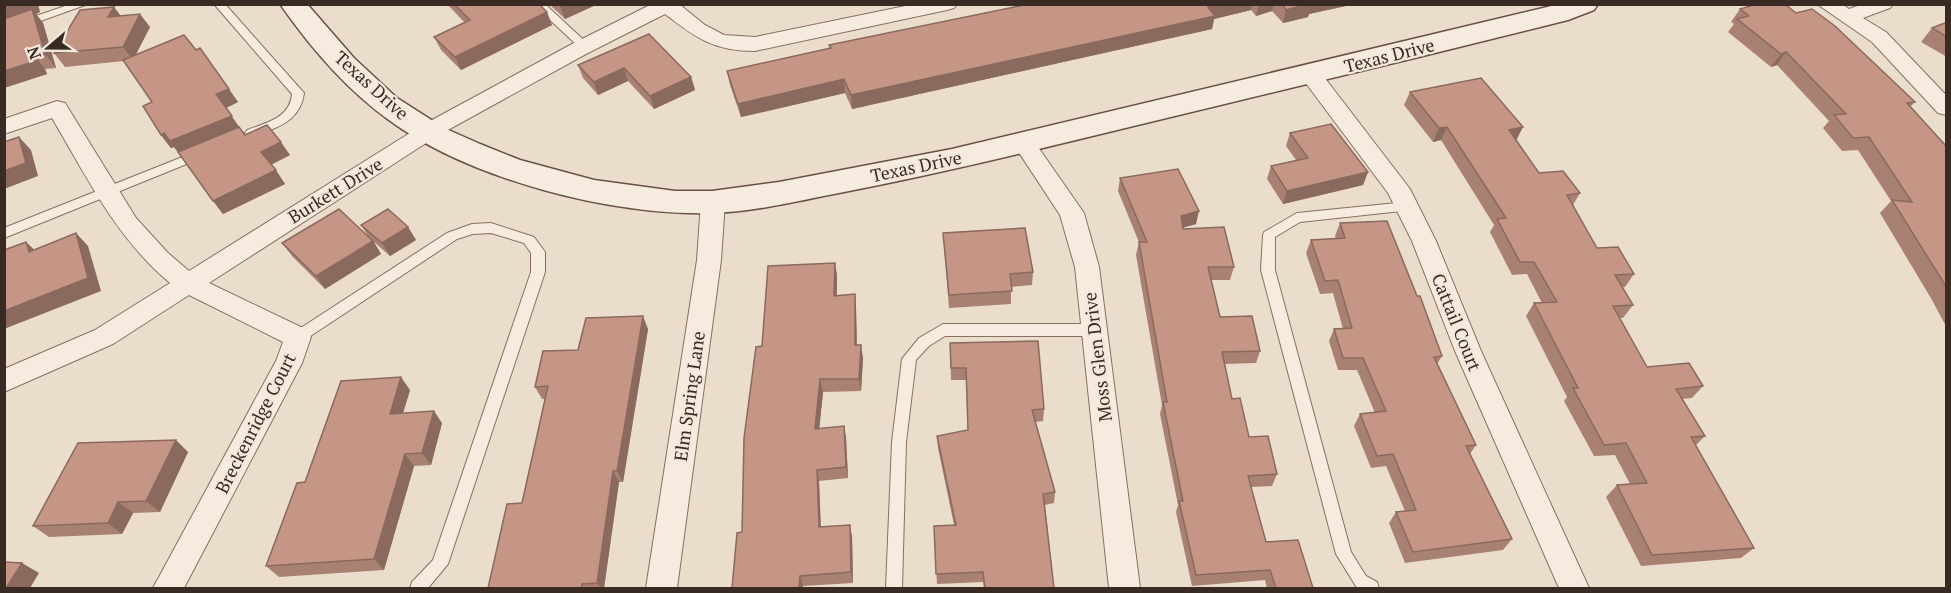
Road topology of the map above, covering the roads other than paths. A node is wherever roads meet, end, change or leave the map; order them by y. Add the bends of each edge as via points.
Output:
1 (83, 4) edge
2 (219, 4) edge
3 (293, 4) edge
4 (538, 4) edge
5 (948, 4) edge
6 (1585, 4) edge
7 (1827, 4) edge
8 (1883, 4) edge
9 (668, 5) edge
10 (1847, 17) junction
11 (4, 31) edge
12 (584, 46) junction
13 (1310, 74) junction
14 (1947, 108) edge
15 (4, 127) edge
16 (429, 131) junction
17 (235, 140) edge
18 (1023, 142) junction
19 (214, 149) edge
20 (109, 192) junction
21 (713, 202) junction
22 (1407, 207) junction
23 (4, 233) edge
24 (187, 283) junction
25 (1094, 330) junction
26 (298, 337) junction
27 (4, 381) edge
28 (168, 588) edge
29 (418, 588) edge
30 (661, 588) edge
31 (894, 588) edge
32 (1125, 588) edge
33 (1371, 588) edge
34 (1574, 588) edge

1 - 11 lane
2 - 17 lane via 298,93 299,102 287,118
3 - 16 street, Texas Drive via 366,84 400,114
4 - 12 lane
5 - 9 street via 755,44 733,45 716,41
6 - 13 street, Texas Drive
7 - 10 street
8 - 10 street
9 - 12 street, Burkett Drive
10 - 14 street via 1879,37
12 - 16 street, Burkett Drive
13 - 18 street, Texas Drive
13 - 22 street, Cattail Court via 1398,189
15 - 20 street, Breckenridge Court via 57,108
16 - 21 street, Texas Drive via 475,154 599,192 671,202
16 - 24 street, Burkett Drive
18 - 21 street, Texas Drive via 871,177
18 - 25 street, Moss Glen Drive via 1072,213 1087,267
19 - 20 lane
20 - 23 lane
20 - 24 street, Breckenridge Court via 127,224 159,260
21 - 30 street, Elm Spring Lane via 709,260
22 - 33 lane via 1297,218 1269,235 1268,270 1344,554 1360,581
22 - 34 street, Cattail Court
24 - 26 street, Breckenridge Court
24 - 27 street, Burkett Drive via 104,337
25 - 31 lane via 943,330 916,348 909,359 899,442
25 - 32 street, Moss Glen Drive
26 - 28 street, Breckenridge Court via 288,363
26 - 29 lane via 452,236 491,228 529,240 538,252 538,272 440,564

